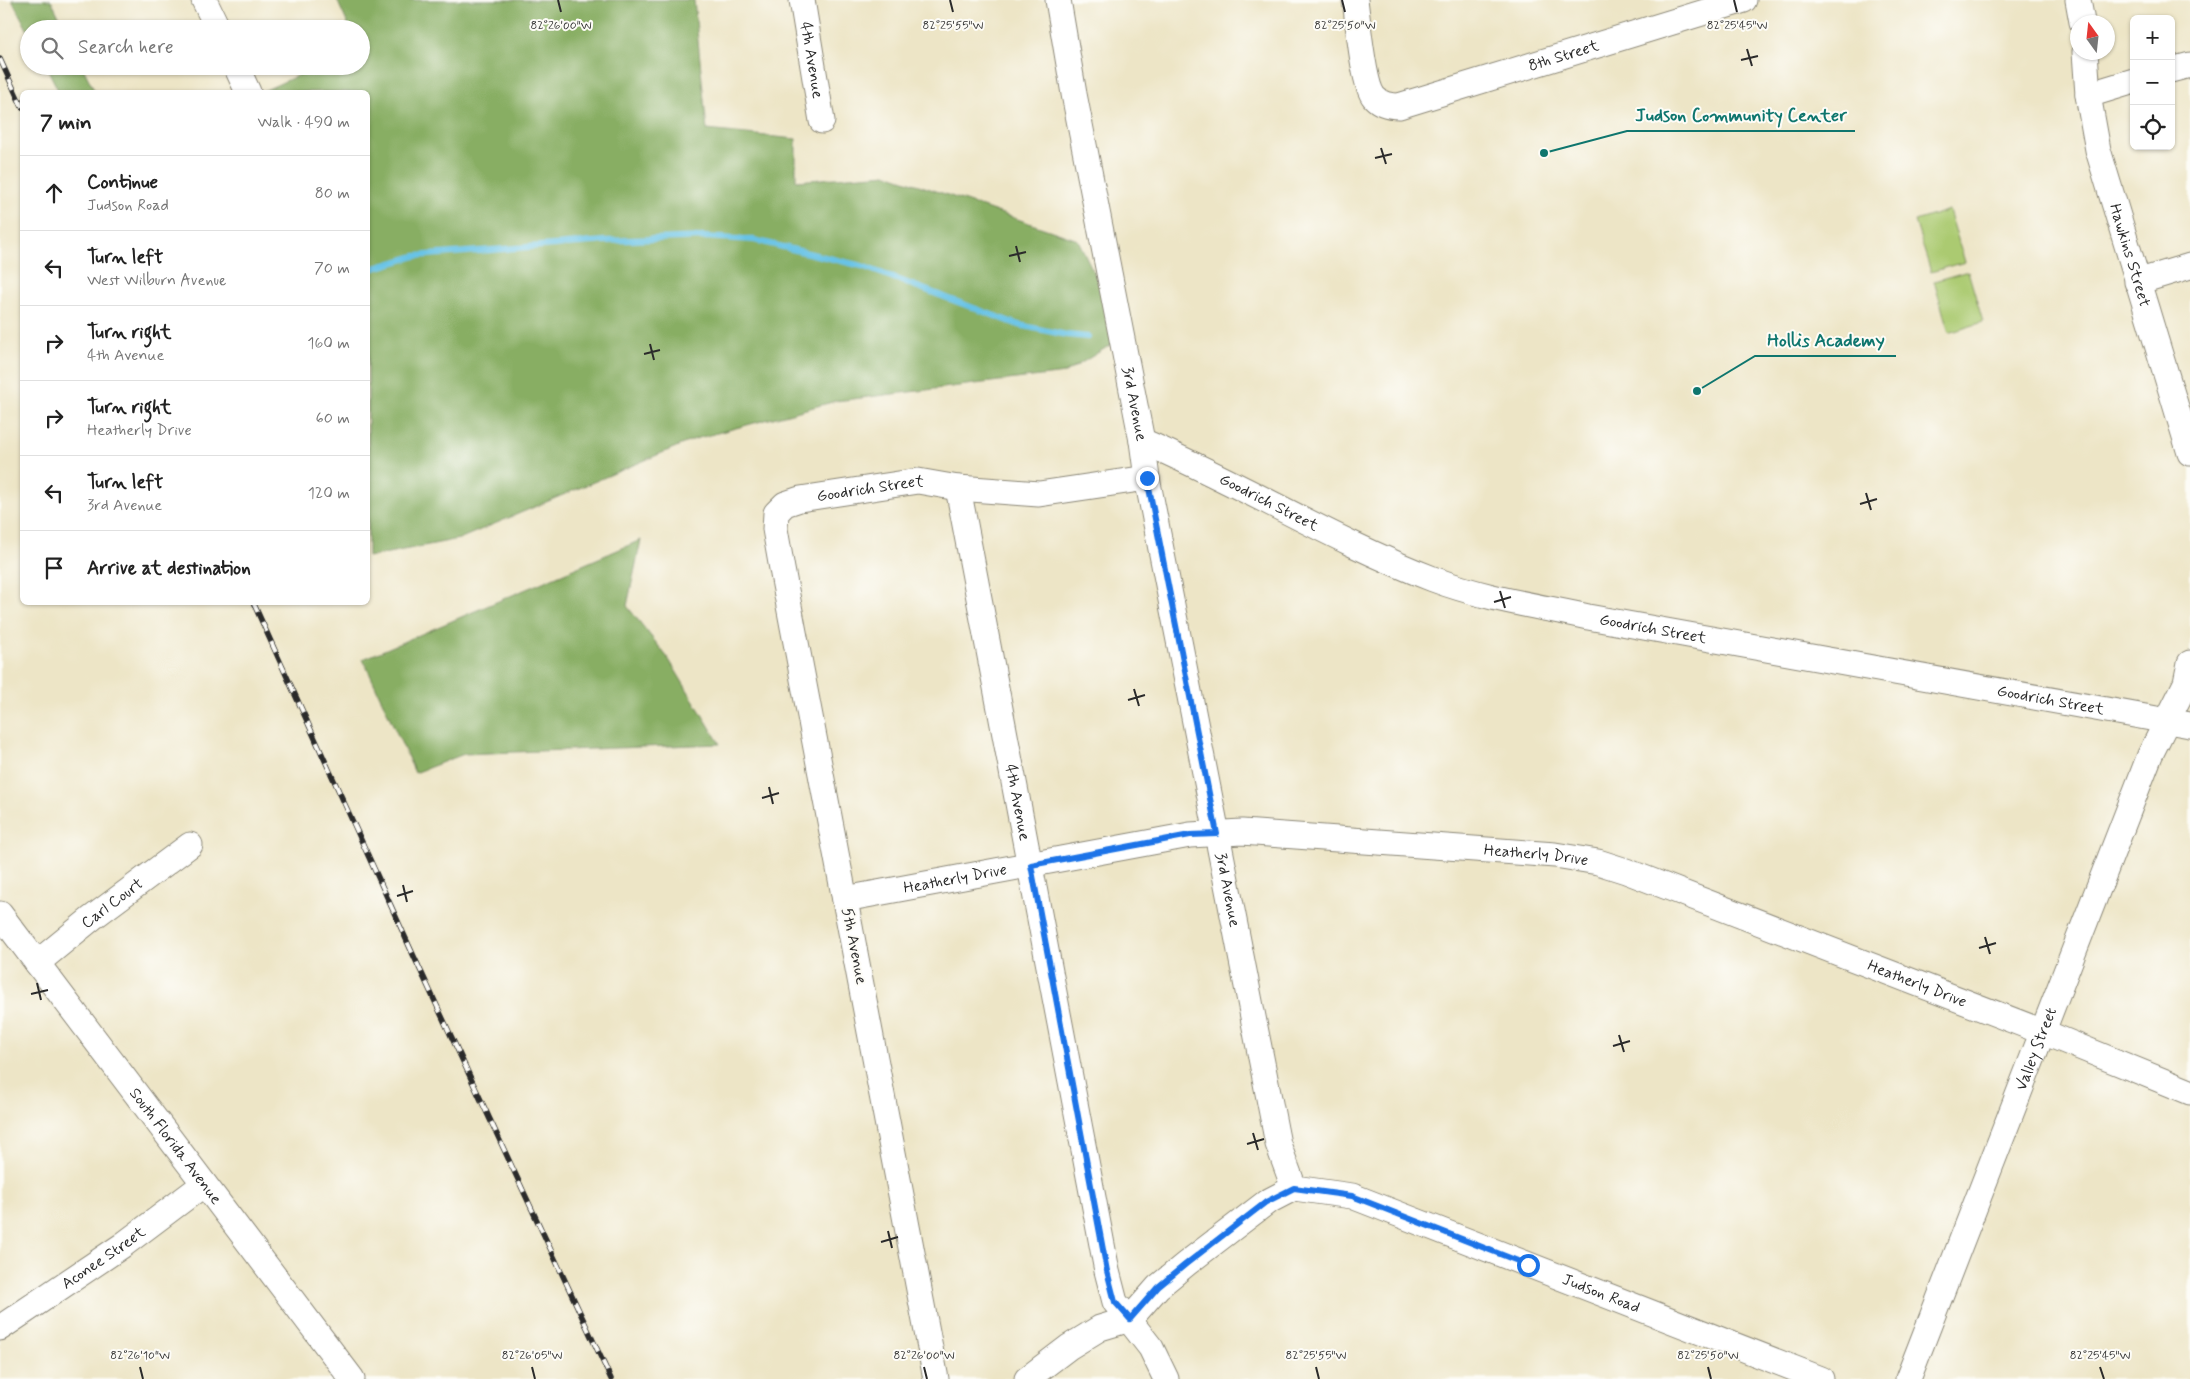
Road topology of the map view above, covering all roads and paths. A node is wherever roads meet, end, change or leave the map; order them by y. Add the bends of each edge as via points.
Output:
1 (204, 0) edge
2 (802, 0) edge
3 (1058, 0) edge
4 (1355, 0) edge
5 (1744, 0) edge
6 (2078, 0) edge
7 (2081, 15) edge
8 (214, 20) edge
9 (2086, 60) edge
10 (2190, 65) edge
11 (2175, 69) edge
12 (240, 75) edge
13 (2130, 82) edge
14 (247, 90) edge
15 (2088, 95) junction
16 (822, 121) dead end
17 (2190, 266) edge
18 (2137, 282) junction
19 (1142, 441) junction
20 (2190, 453) edge
21 (1147, 478) junction
22 (958, 488) junction
23 (776, 513) joint
24 (2190, 663) edge
25 (2179, 723) edge
26 (1217, 834) junction
27 (190, 845) dead end
28 (1031, 865) junction
29 (845, 899) junction
30 (0, 914) edge
31 (37, 963) junction
32 (2043, 1032) junction
33 (2190, 1092) edge
34 (204, 1184) junction
35 (1294, 1188) junction
36 (1130, 1319) junction
37 (0, 1328) edge
38 (352, 1379) edge
39 (936, 1379) edge
40 (1027, 1379) edge
41 (1166, 1379) edge
42 (1820, 1379) edge
43 (1908, 1379) edge

1 - 8 street
2 - 16 street, 4th Avenue
3 - 19 street, 3rd Avenue
4 - 5 street, 8th Street via 1373,96 1381,103 1399,106
6 - 7 street
9 - 15 street, Hawkins Street
10 - 11 street
12 - 14 street
13 - 15 street
15 - 18 street, Hawkins Street via 2098,150
17 - 18 street
18 - 20 street, Hawkins Street
19 - 21 street, 3rd Avenue
19 - 25 street, Goodrich Street via 1389,560 1435,580 1489,596 1588,617
21 - 22 street, Goodrich Street via 1039,494
21 - 26 street, 3rd Avenue
22 - 23 street, Goodrich Street via 918,481 800,499 785,504
22 - 28 street, 4th Avenue
23 - 29 street, 5th Avenue via 775,529 782,569
24 - 25 street
25 - 32 street, Valley Street via 2150,755
26 - 28 street, Heatherly Drive via 1190,835
26 - 32 street, Heatherly Drive via 1269,833 1414,843 1555,855 1598,862
26 - 35 street, 3rd Avenue via 1278,1144
27 - 31 street, Carl Court
28 - 29 street, Heatherly Drive
28 - 36 street, 4th Avenue via 1107,1271 1115,1302
29 - 39 street, 5th Avenue
30 - 31 street, South Florida Avenue
31 - 34 street, South Florida Avenue
32 - 33 street, Heatherly Drive
32 - 43 street, Valley Street
34 - 37 street, Aconee Street via 123,1245
34 - 38 street, South Florida Avenue
35 - 36 street via 1266,1202 1186,1264 1158,1287
35 - 42 street, Judson Road via 1352,1196
36 - 40 street via 1100,1328
36 - 41 street, 4th Avenue via 1151,1348

